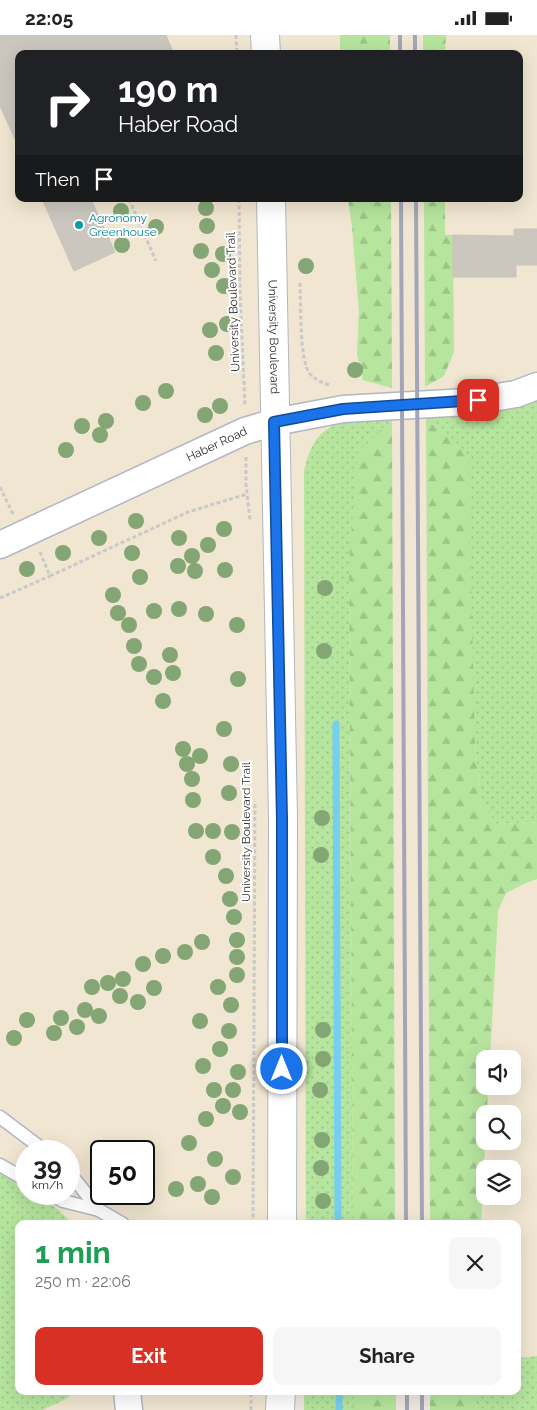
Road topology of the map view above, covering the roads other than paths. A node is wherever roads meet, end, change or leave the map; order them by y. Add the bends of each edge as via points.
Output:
1 (265, 35) edge
2 (266, 50) edge
3 (271, 202) edge
4 (537, 386) edge
5 (274, 422) junction
6 (0, 545) edge
7 (0, 1117) edge
8 (30, 1140) edge
9 (0, 1165) edge
10 (15, 1174) edge
11 (80, 1186) edge
12 (79, 1205) edge
13 (99, 1210) junction
14 (116, 1220) edge
15 (282, 1220) edge
16 (127, 1395) edge
17 (281, 1395) edge
18 (129, 1410) edge
19 (280, 1410) edge

1 - 2 main road
3 - 5 main road, University Boulevard
4 - 5 street, Haber Road via 490,399 343,409
5 - 6 street, Haber Road via 245,431
5 - 15 main road, University Boulevard via 282,819
7 - 8 lane
9 - 10 lane
11 - 13 lane
12 - 13 lane
13 - 14 lane
16 - 18 street
17 - 19 main road

